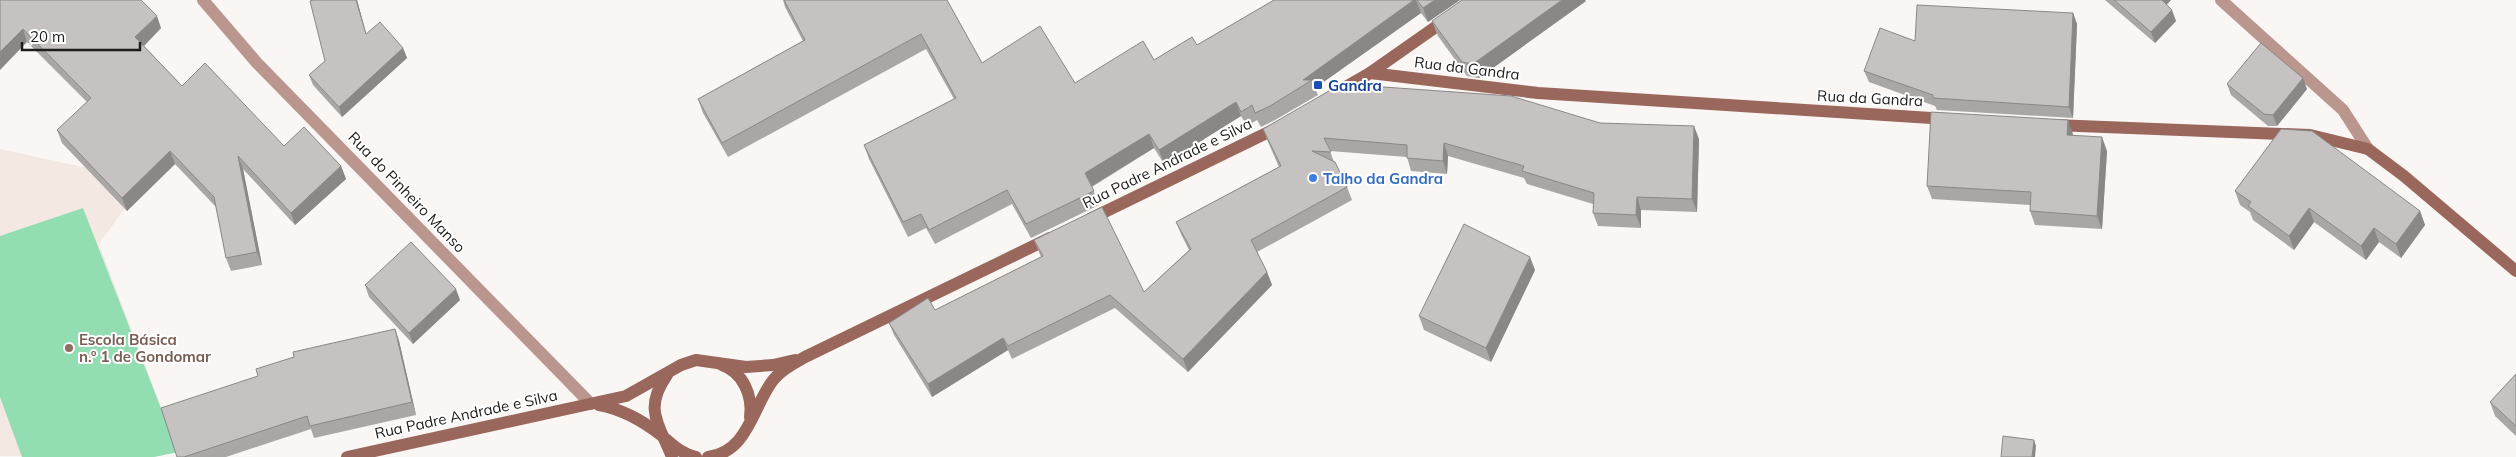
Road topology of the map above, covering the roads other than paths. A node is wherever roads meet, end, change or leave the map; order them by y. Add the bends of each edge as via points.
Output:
1 (203, 0) edge
2 (1474, 0) edge
3 (2220, 0) edge
4 (1370, 72) junction
5 (1329, 97) edge
6 (1962, 120) edge
7 (1288, 122) edge
8 (2041, 125) edge
9 (2368, 149) junction
10 (1082, 222) edge
11 (1065, 231) edge
12 (2516, 271) edge
13 (805, 357) junction
14 (712, 361) junction
15 (681, 365) junction
16 (591, 404) junction
17 (749, 422) junction
18 (663, 436) junction
19 (720, 455) edge
20 (347, 457) edge
21 (672, 457) edge
22 (696, 457) edge
23 (708, 457) edge

1 - 16 street, Rua do Pinheiro Manso via 257,63
2 - 4 main road
3 - 9 street via 2344,110
4 - 5 main road
4 - 6 main road, Rua da Gandra via 1538,93
7 - 10 main road, Rua Padre Andrade e Silva
8 - 9 main road via 2310,135
9 - 12 main road
11 - 13 main road, Rua Padre Andrade e Silva
13 - 14 main road, Rua Padre Andrade e Silva via 773,365 746,367
13 - 17 main road, Rua Padre Andrade e Silva via 772,381
14 - 15 main road, Rua Padre Andrade e Silva via 696,360
14 - 17 main road, Rua Padre Andrade e Silva via 739,377 748,391 752,406
15 - 16 main road, Rua Padre Andrade e Silva via 626,396
15 - 18 main road, Rua Padre Andrade e Silva via 658,387 654,402 655,418
16 - 18 main road, Rua Padre Andrade e Silva via 631,416
16 - 20 main road, Rua Padre Andrade e Silva
17 - 19 main road, Rua Padre Andrade e Silva via 743,437
18 - 21 main road
18 - 22 main road, Rua Padre Andrade e Silva via 671,446
19 - 23 main road, Rua Padre Andrade e Silva

